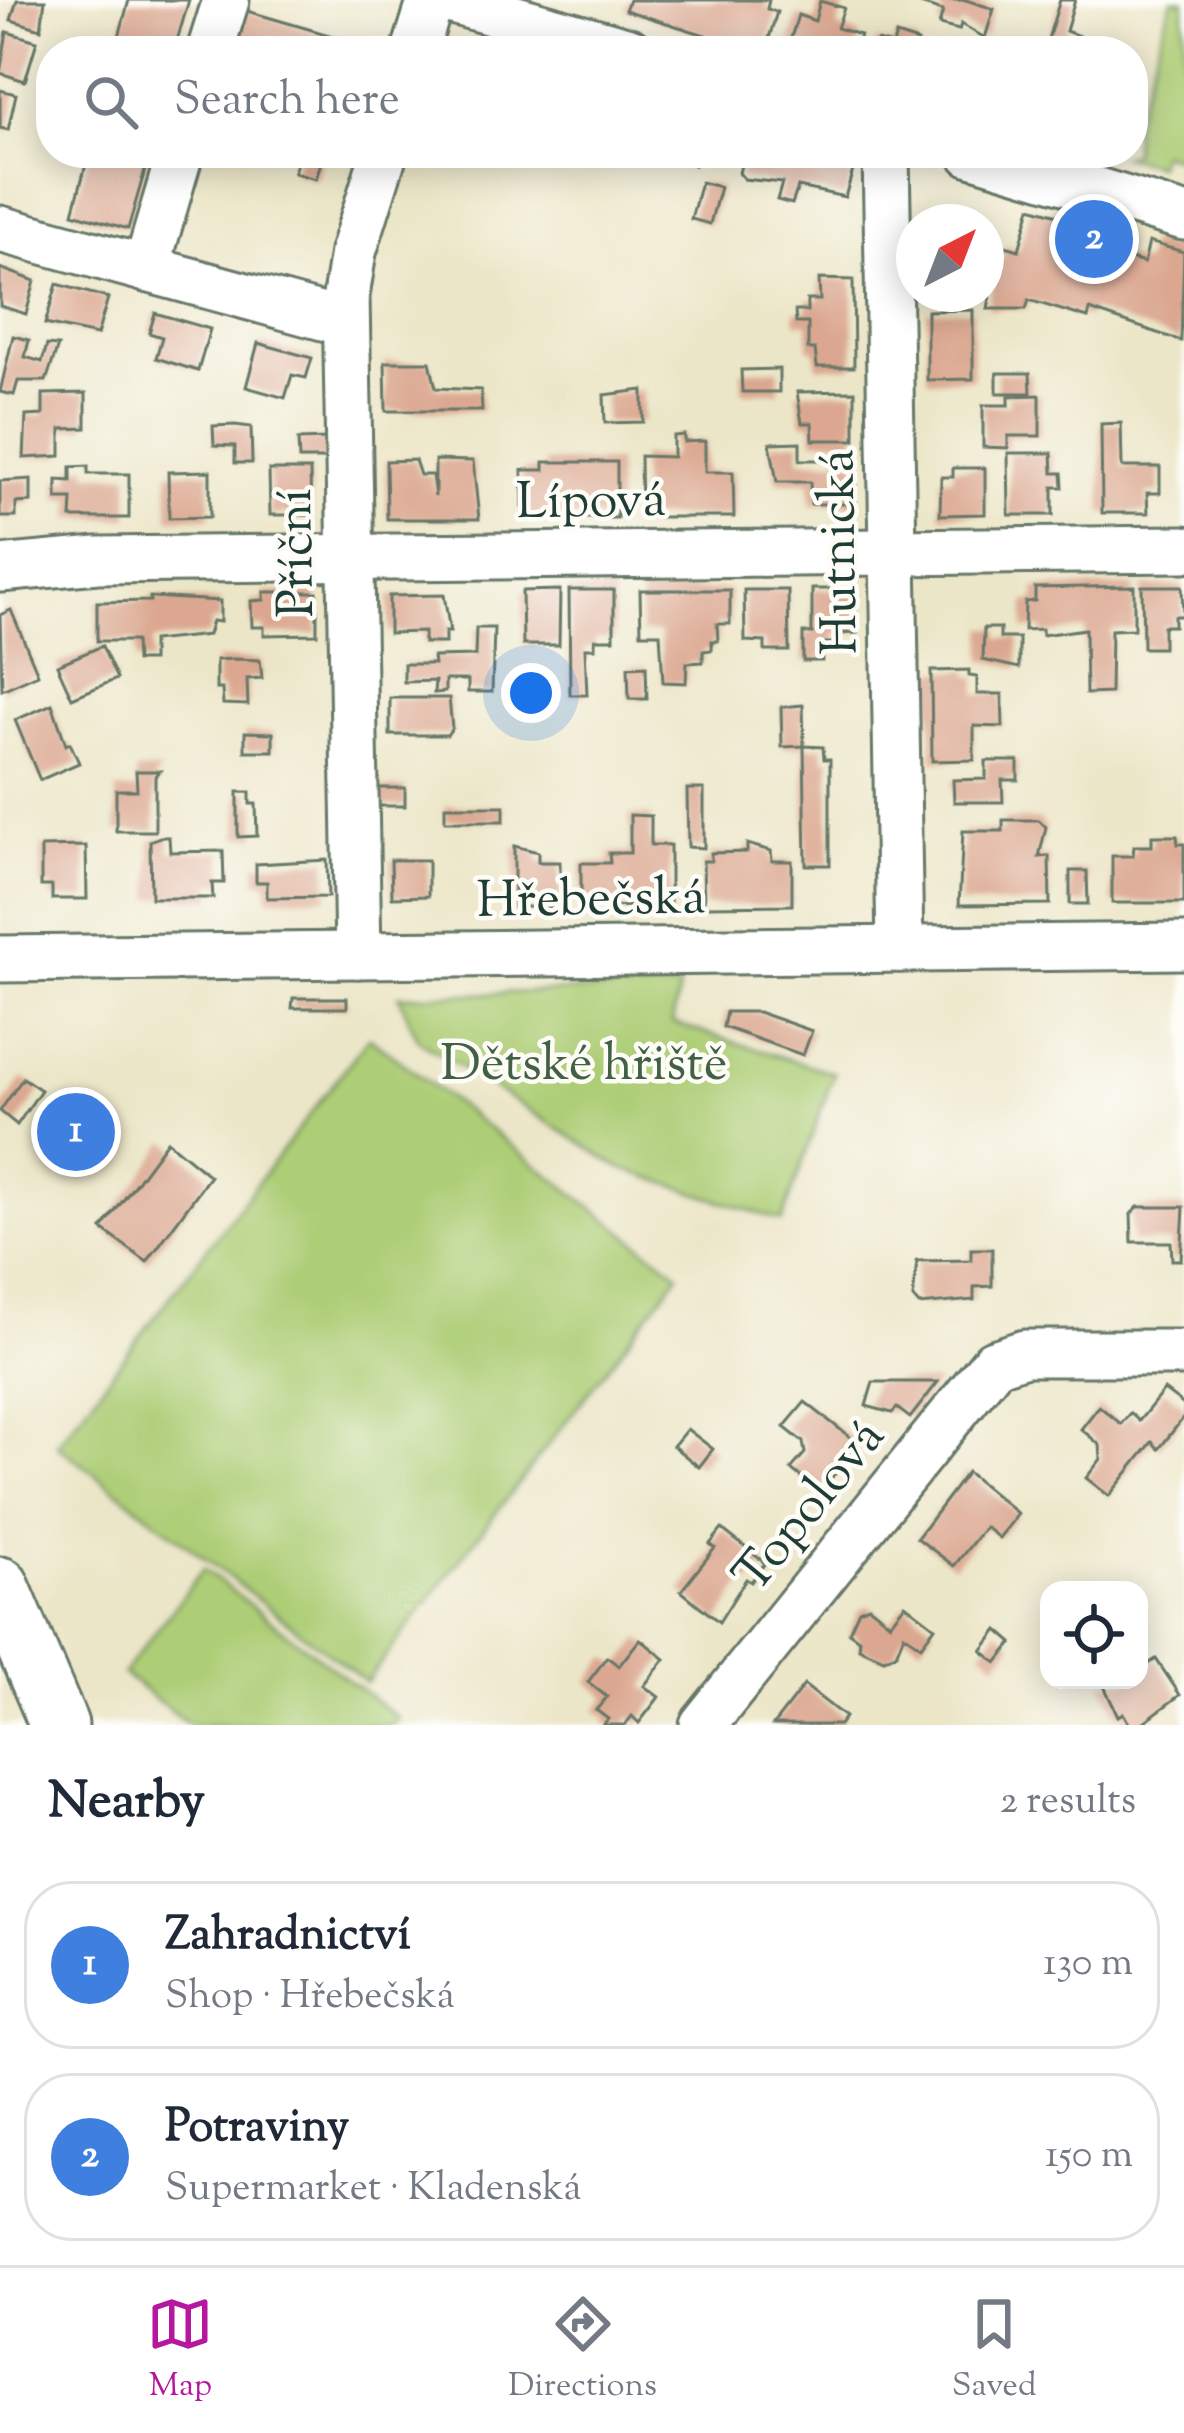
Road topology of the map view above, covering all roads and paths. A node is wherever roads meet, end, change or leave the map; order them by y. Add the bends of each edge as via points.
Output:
1 (226, 0) edge
2 (431, 0) edge
3 (449, 0) edge
4 (587, 18) edge
5 (215, 36) edge
6 (420, 36) edge
7 (176, 168) edge
8 (379, 168) edge
9 (886, 168) edge
10 (1021, 168) edge
11 (1184, 217) edge
12 (0, 229) edge
13 (146, 269) junction
14 (345, 323) junction
15 (1184, 549) edge
16 (893, 552) junction
17 (350, 557) junction
18 (0, 569) edge
19 (1184, 946) edge
20 (900, 949) junction
21 (358, 955) junction
22 (0, 959) edge
23 (1184, 1354) edge
24 (0, 1586) edge
25 (59, 1725) edge
26 (703, 1725) edge

1 - 5 street
2 - 6 street
3 - 4 street
7 - 13 street
8 - 14 street, Příční via 353,252
9 - 16 street, Hutnická
10 - 11 street
12 - 13 street
13 - 14 street
14 - 17 street, Příční
15 - 16 street, Lípová
16 - 17 street, Lípová
16 - 20 street, Hutnická
17 - 18 street, Lípová
17 - 21 street, Příční
19 - 20 street, Hřebečská
20 - 21 street, Hřebečská
21 - 22 street, Hřebečská
23 - 26 street, Topolová via 1003,1358 988,1369
24 - 25 main road

